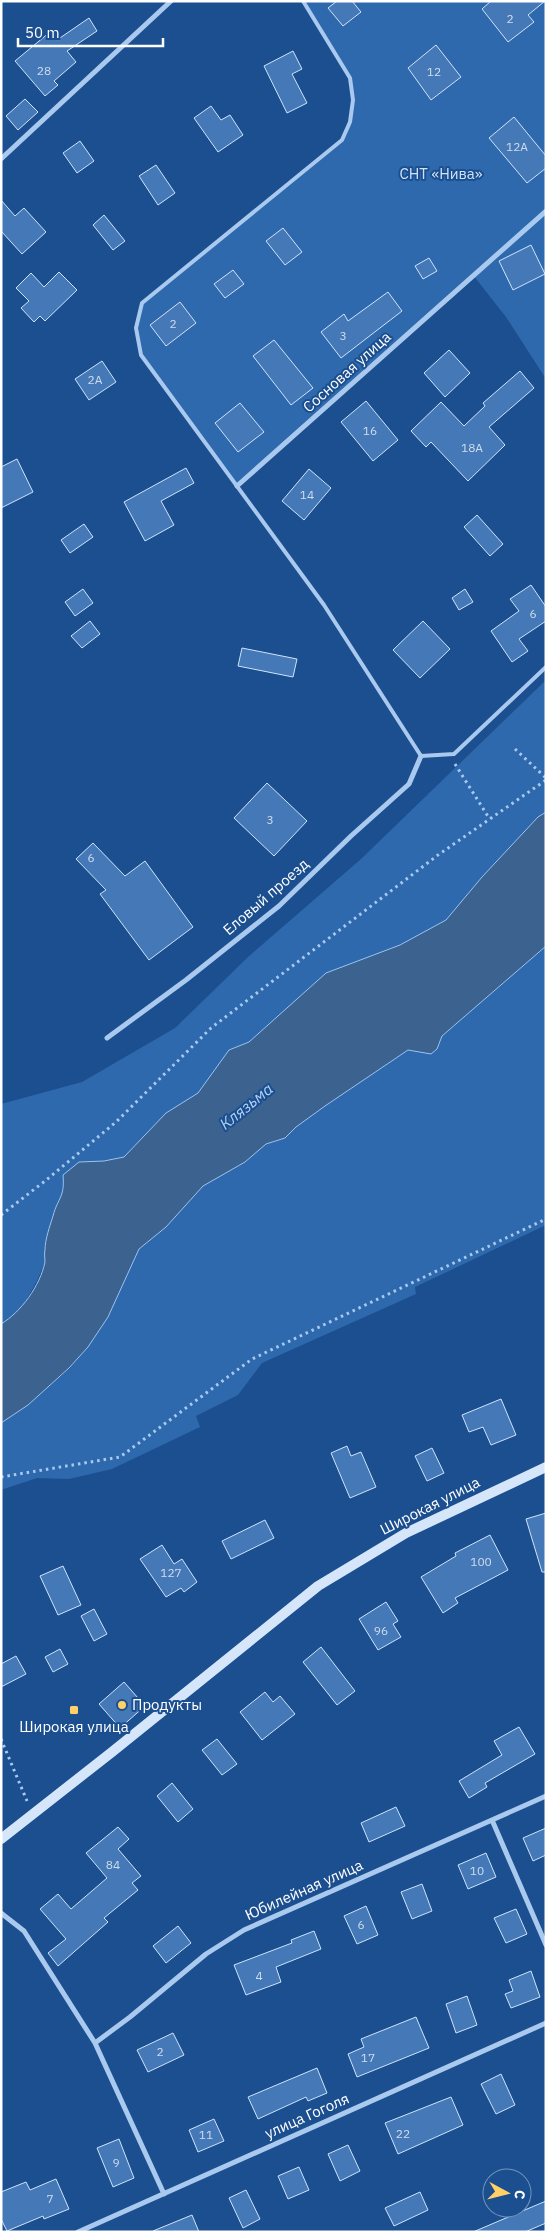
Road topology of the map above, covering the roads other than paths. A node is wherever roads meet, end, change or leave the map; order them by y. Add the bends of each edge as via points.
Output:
1 (171, 1) edge
2 (303, 1) edge
3 (1, 159) edge
4 (546, 211) edge
5 (237, 486) junction
6 (546, 668) edge
7 (421, 756) junction
8 (107, 1038) dead end
9 (546, 1467) edge
10 (546, 1796) edge
11 (492, 1820) junction
12 (1, 1839) edge
13 (1, 1913) edge
14 (546, 1945) edge
15 (546, 2023) edge
16 (95, 2043) junction
17 (164, 2194) junction
18 (78, 2232) edge

1 - 3 street
2 - 5 lane via 350,78 353,100 350,122 342,140 142,303 136,328 141,355
4 - 5 street, Сосновая улица
5 - 7 lane via 324,605
6 - 7 lane via 454,754
7 - 8 street, Еловый проезд via 409,784 279,906
9 - 12 street, Широкая улица via 406,1533 318,1586
10 - 11 street, Юбилейная улица
11 - 14 street
11 - 16 street, Юбилейная улица via 244,1930 206,1954
13 - 16 street via 24,1931
15 - 17 street, улица Гоголя
16 - 17 street
17 - 18 street, улица Гоголя

